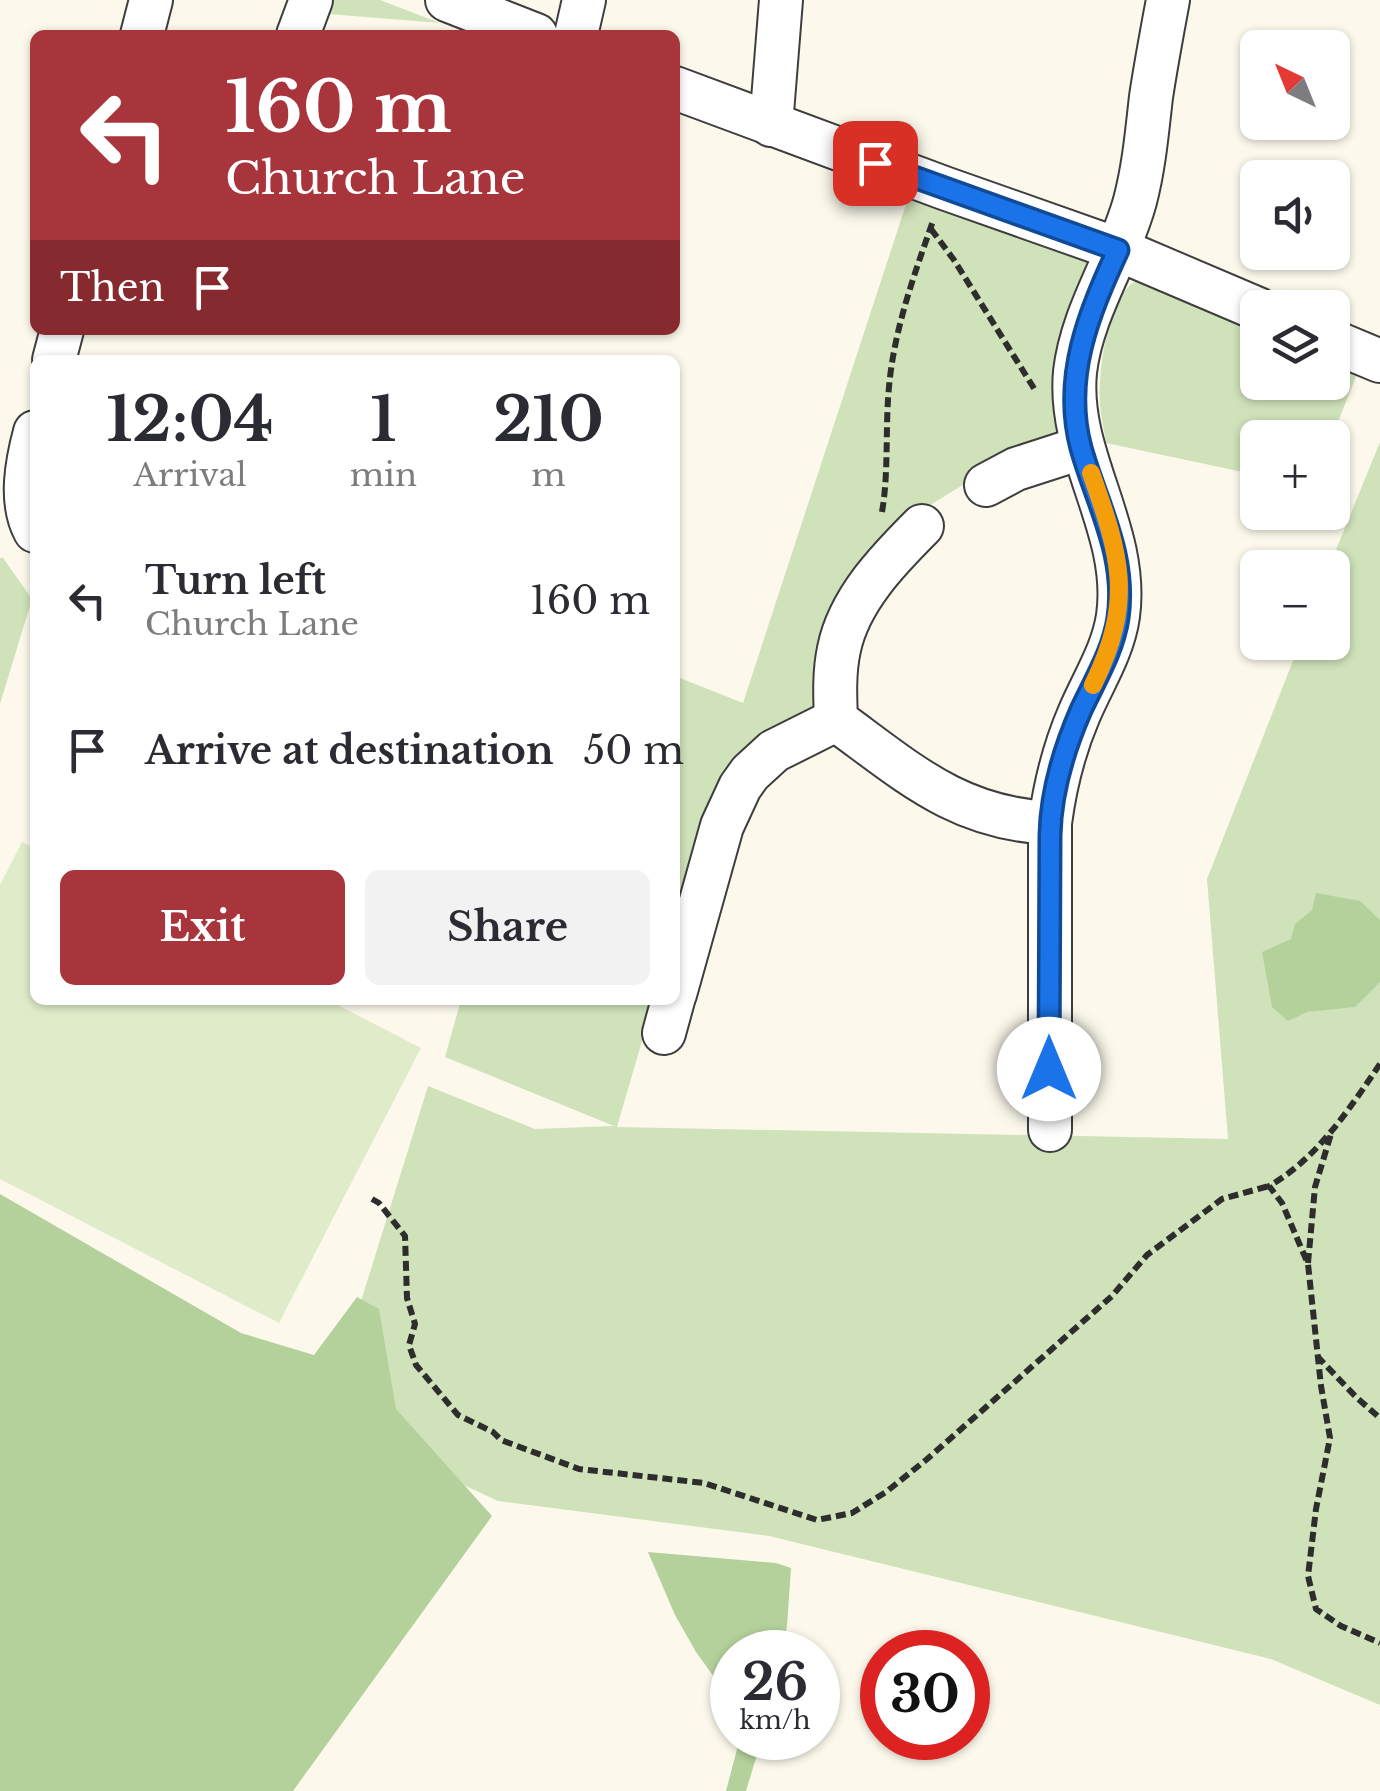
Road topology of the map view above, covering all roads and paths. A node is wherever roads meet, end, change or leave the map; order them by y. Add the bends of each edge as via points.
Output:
1 (151, 0) edge
2 (311, 0) edge
3 (446, 0) edge
4 (584, 0) edge
5 (781, 0) edge
6 (1168, 0) edge
7 (143, 30) edge
8 (300, 30) edge
9 (523, 30) edge
10 (577, 30) edge
11 (680, 90) edge
12 (771, 125) junction
13 (944, 188) junction
14 (930, 228) junction
15 (1118, 250) junction
16 (1240, 301) edge
17 (1350, 348) edge
18 (1380, 361) edge
19 (1080, 439) junction
20 (30, 450) edge
21 (986, 485) dead end
22 (880, 522) dead end
23 (30, 523) edge
24 (922, 526) dead end
25 (836, 720) junction
26 (1050, 823) junction
27 (680, 977) edge
28 (1380, 1064) edge
29 (1334, 1127) junction
30 (1050, 1130) dead end
31 (1269, 1186) junction
32 (372, 1199) dead end
33 (1308, 1264) junction
34 (1317, 1356) junction
35 (1380, 1418) edge
36 (1380, 1642) edge

1 - 7 street
2 - 8 street
3 - 9 street
4 - 10 street
5 - 12 street
6 - 15 street via 1146,152
11 - 12 street
12 - 13 street
13 - 14 path
13 - 15 street
14 - 19 path via 1054,418
14 - 22 path via 891,364
15 - 16 street
15 - 19 street via 1080,349
17 - 18 street
19 - 21 street
19 - 26 street via 1108,526 1120,599 1114,638 1069,739
20 - 23 street
24 - 25 street via 874,580 846,626 836,669
25 - 26 street via 959,803
25 - 27 street via 774,750 740,787 722,826
26 - 30 street
28 - 29 path
29 - 31 path
29 - 33 path via 1315,1187
31 - 32 path via 1222,1199 1148,1255 1112,1296 886,1492 852,1513 817,1520 704,1483 579,1470 458,1415 416,1364 405,1236
31 - 33 path
33 - 34 path
34 - 35 path
34 - 36 path via 1330,1438 1308,1576 1316,1610

